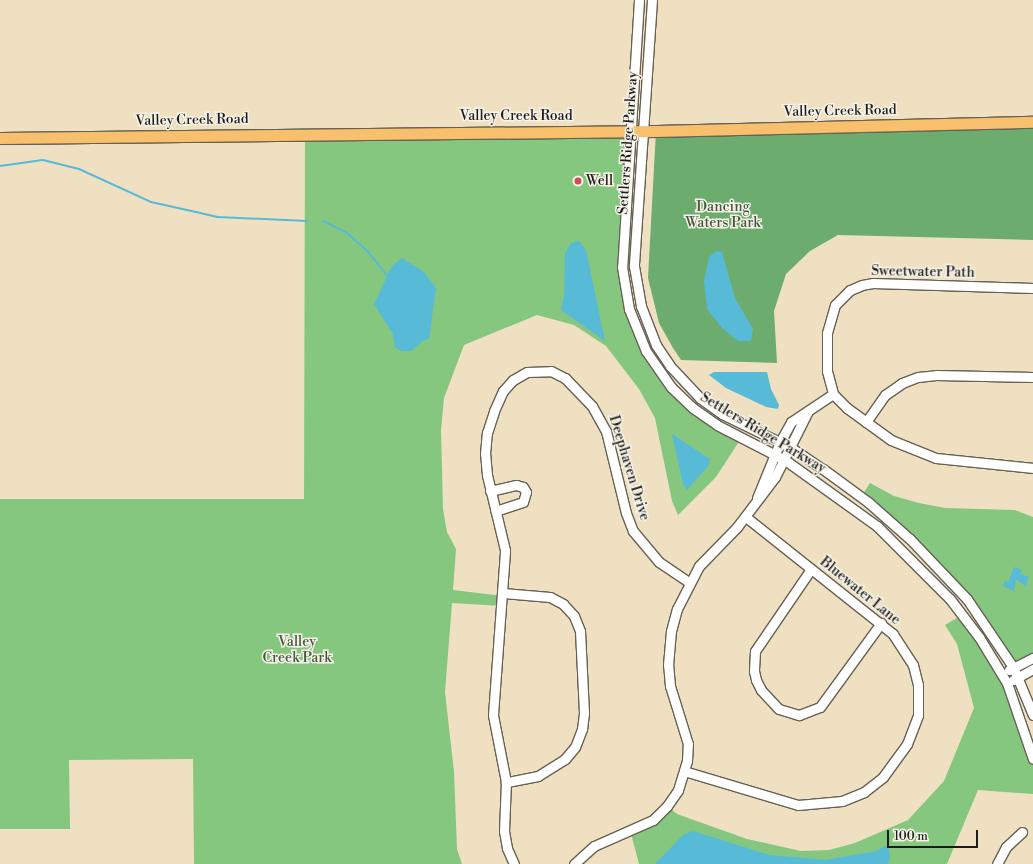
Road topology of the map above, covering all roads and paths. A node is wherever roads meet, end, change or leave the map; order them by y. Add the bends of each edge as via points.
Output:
1 (639, 0) edge
2 (652, 0) edge
3 (1033, 122) edge
4 (631, 131) junction
5 (643, 131) junction
6 (0, 138) edge
7 (1033, 288) edge
8 (1033, 377) edge
9 (834, 394) junction
10 (808, 411) junction
11 (866, 422) junction
12 (780, 442) junction
13 (790, 447) junction
14 (775, 454) junction
15 (785, 460) junction
16 (1033, 468) edge
17 (490, 491) junction
18 (757, 499) junction
19 (495, 511) junction
20 (746, 517) junction
21 (811, 569) junction
22 (689, 582) junction
23 (503, 593) junction
24 (881, 623) junction
25 (1033, 658) edge
26 (1013, 667) junction
27 (1033, 669) edge
28 (1001, 674) junction
29 (1018, 677) junction
30 (1006, 683) junction
31 (1033, 715) edge
32 (1033, 759) edge
33 (684, 771) junction
34 (506, 782) junction
35 (1022, 832) dead end
36 (514, 864) edge
37 (574, 864) edge
38 (997, 864) edge

1 - 4 street, Settlers Ridge Parkway
2 - 5 street, Settlers Ridge Parkway
3 - 5 main road, Valley Creek Road
4 - 5 main road, Valley Creek Road
4 - 6 main road, Valley Creek Road
4 - 14 street, Settlers Ridge Parkway via 622,267 625,294 639,338 660,373 688,403 717,425
5 - 12 street, Settlers Ridge Parkway via 634,266 638,293 650,333 670,366 700,398 722,414
7 - 9 street, Sweetwater Path via 873,283 850,290 835,305 828,323 827,371
8 - 11 street via 918,377 902,383 885,395
9 - 10 street
9 - 11 street
10 - 12 street via 791,422
10 - 13 street
11 - 16 street via 891,440 924,455 949,460
12 - 13 street, Settlers Ridge Parkway
12 - 14 street
13 - 15 street
13 - 26 street, Settlers Ridge Parkway via 868,502 910,539 967,599
14 - 15 street, Settlers Ridge Parkway
14 - 18 street
15 - 18 street via 776,477
15 - 28 street, Settlers Ridge Parkway via 882,532 950,600 979,637
17 - 19 street, Deephaven Drive
17 - 19 street via 516,485 523,487 526,492 523,502
17 - 22 street, Deephaven Drive via 486,444 490,423 504,392 513,380 528,372 544,370 558,374 574,386 601,419 633,531 658,562
18 - 20 street
19 - 23 street, Deephaven Drive via 505,550
20 - 21 street, Bluewater Lane
20 - 22 street via 700,566
21 - 24 street, Bluewater Lane
21 - 24 street via 755,651 756,680 761,690 779,709 799,714 820,708
22 - 33 street via 673,622 668,665 670,686 688,744
23 - 34 street, Deephaven Drive via 493,715
23 - 34 street via 550,597 563,604 574,616 580,631 584,712 577,741 566,758 538,776
24 - 33 street, Bluewater Lane via 900,643 913,665 918,685 918,715 907,744 896,761 883,777 864,792 842,801 798,805
25 - 26 street
26 - 28 street
26 - 29 street, Settlers Ridge Parkway
27 - 29 street
28 - 30 street, Settlers Ridge Parkway
29 - 30 street
29 - 31 street, Settlers Ridge Parkway
30 - 32 street, Settlers Ridge Parkway
33 - 37 street via 671,800 653,820 594,846
34 - 36 street, Deephaven Drive via 504,831 507,848
35 - 38 street via 1006,847

